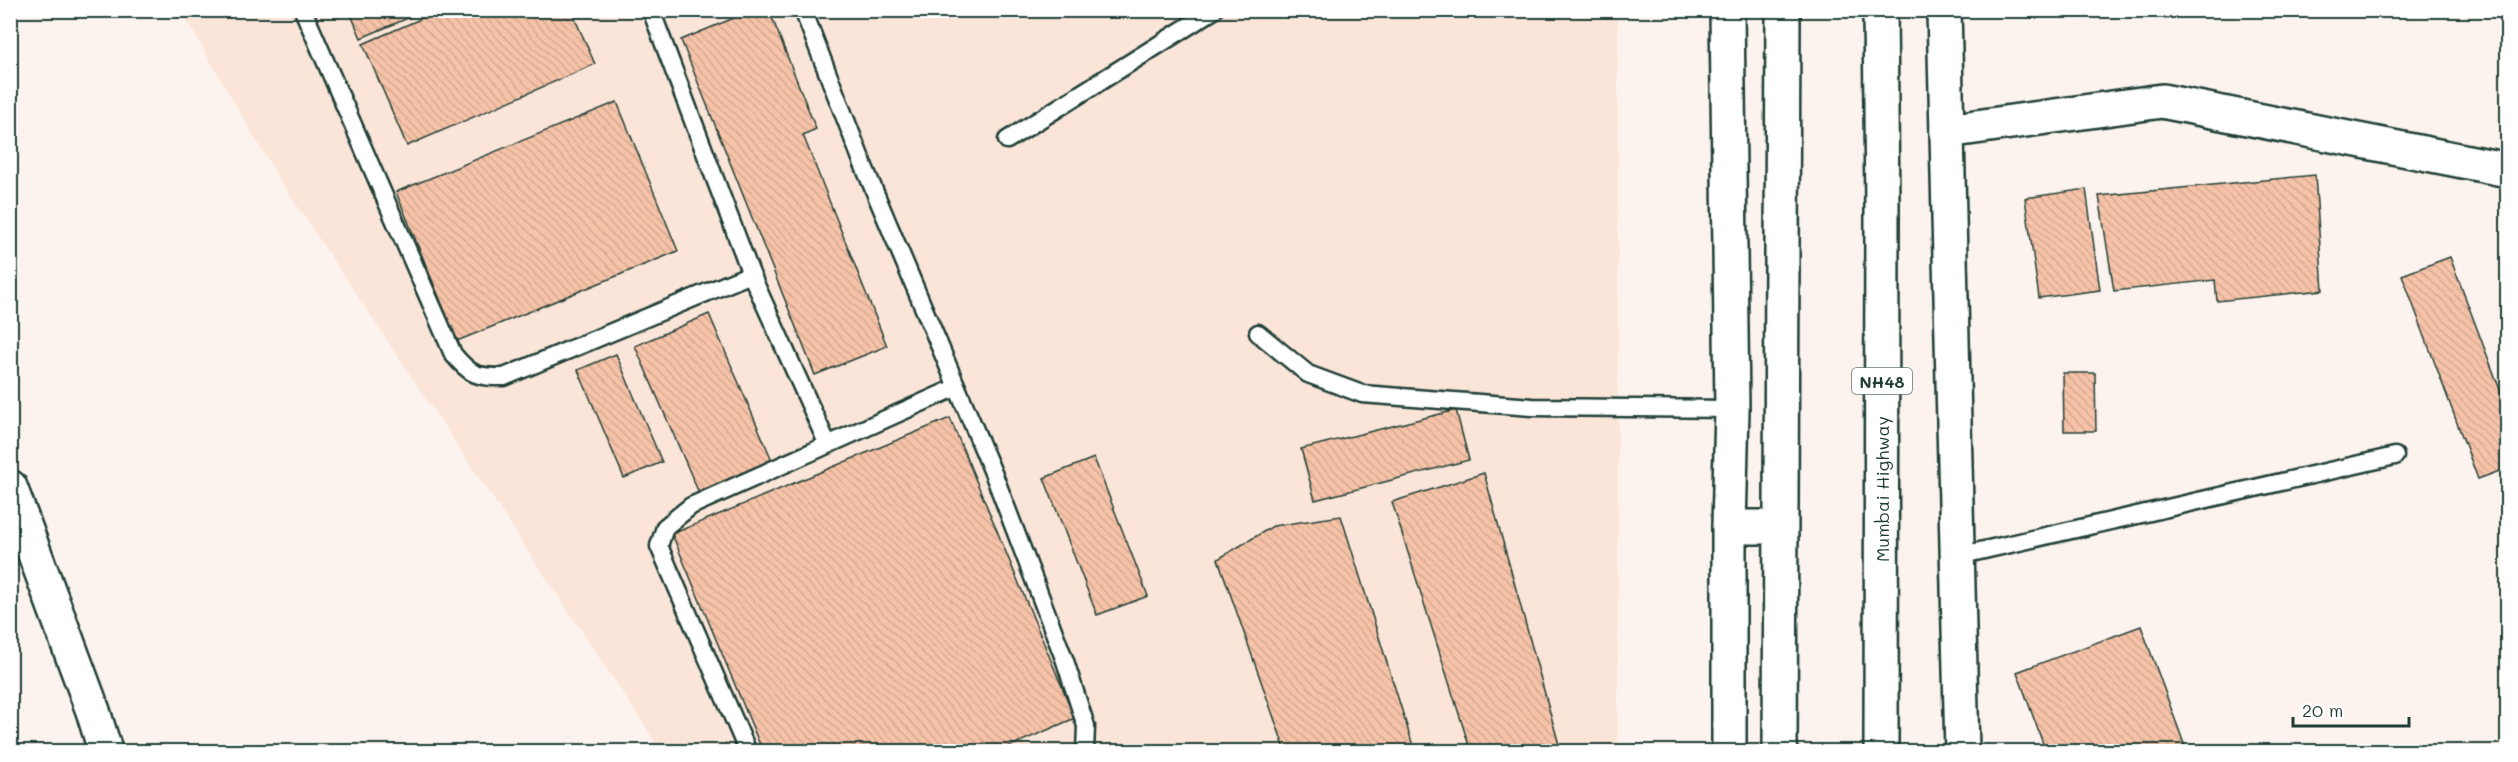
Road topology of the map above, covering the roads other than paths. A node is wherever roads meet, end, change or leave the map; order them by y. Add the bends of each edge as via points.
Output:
1 (303, 10) edge
2 (651, 10) edge
3 (803, 10) edge
4 (1214, 10) edge
5 (1727, 10) edge
6 (1783, 10) edge
7 (1880, 10) edge
8 (1944, 10) edge
9 (1947, 131) junction
10 (1007, 140) dead end
11 (2508, 170) edge
12 (751, 274) junction
13 (1258, 333) dead end
14 (957, 387) junction
15 (1732, 409) junction
16 (828, 445) junction
17 (2395, 456) dead end
18 (10, 487) edge
19 (1779, 526) junction
20 (1729, 527) junction
21 (1958, 556) junction
22 (103, 752) edge
23 (748, 752) edge
24 (1084, 752) edge
25 (1729, 752) edge
26 (1780, 752) edge
27 (1881, 752) edge
28 (1962, 752) edge

1 - 12 lane via 453,354 466,370 485,377 504,377
2 - 12 lane
3 - 14 lane
4 - 10 lane
5 - 15 main road
6 - 19 main road
7 - 27 main road, Mumbai Highway / NH48
8 - 9 main road
9 - 11 main road via 2162,101
9 - 21 main road
12 - 16 lane
13 - 15 lane via 1308,374 1362,394 1532,407
14 - 16 lane
14 - 24 lane via 1065,662 1086,726
15 - 20 main road
16 - 23 lane via 691,506 665,527 659,546
17 - 21 lane
18 - 22 main road via 93,711
19 - 20 main road
19 - 26 main road
20 - 25 main road
21 - 28 main road

